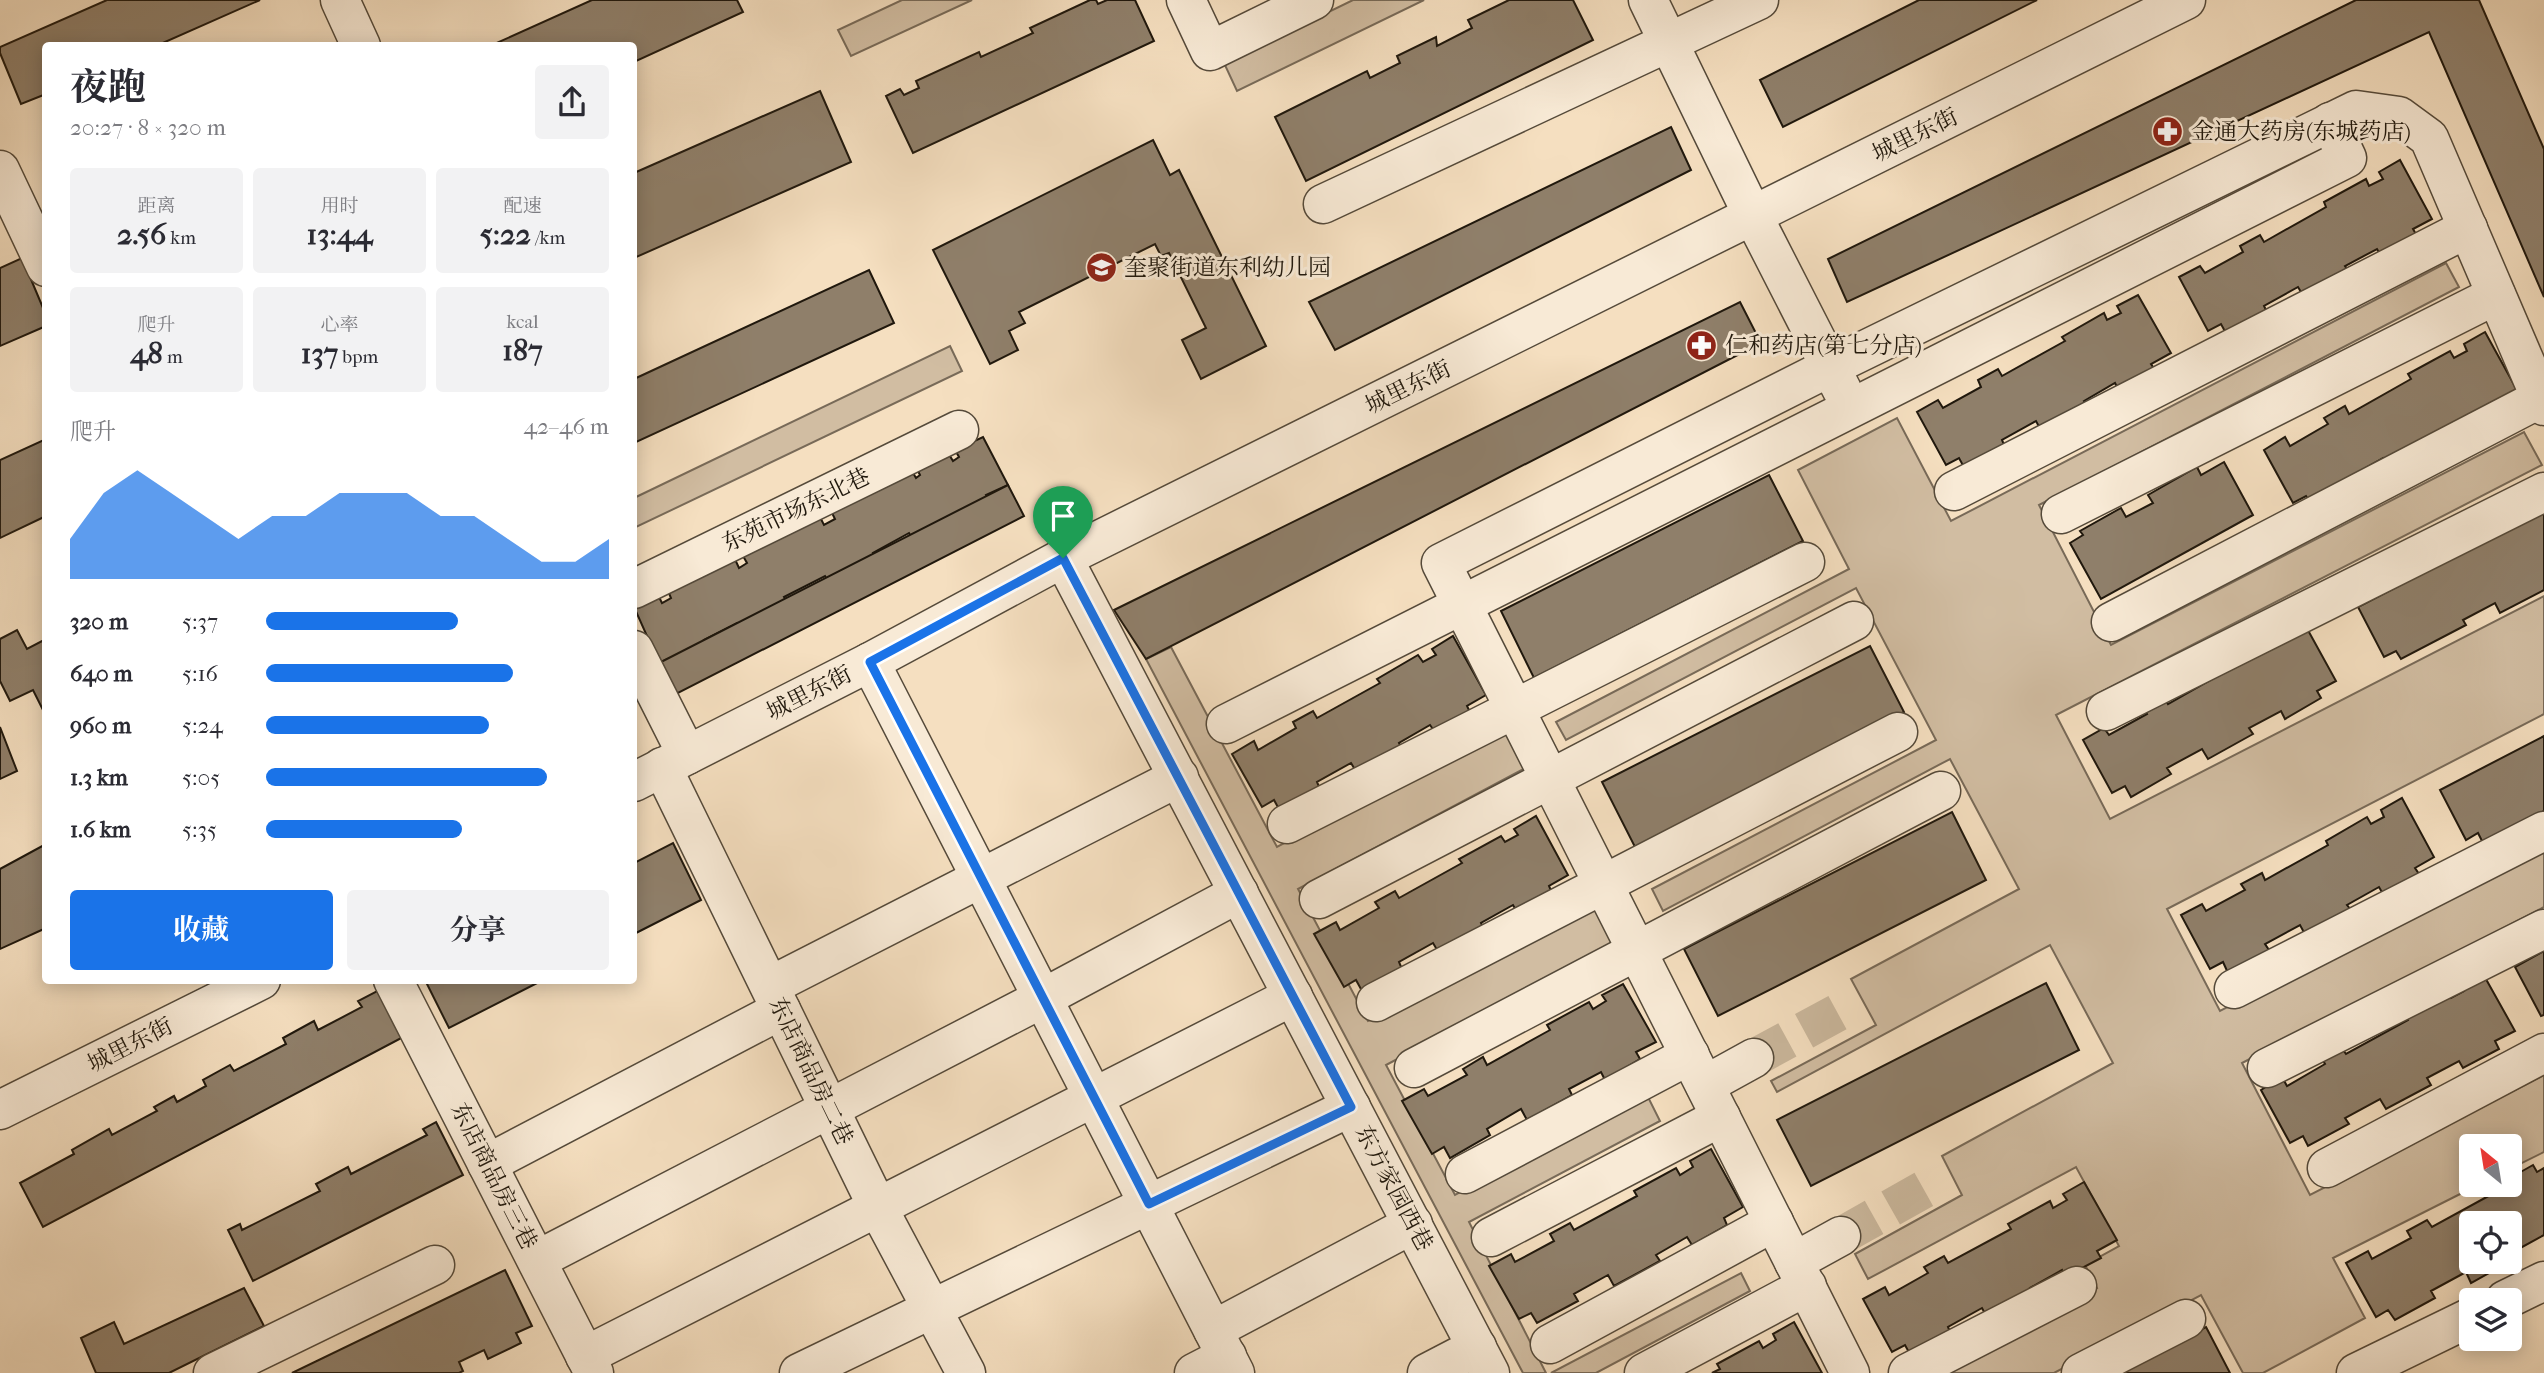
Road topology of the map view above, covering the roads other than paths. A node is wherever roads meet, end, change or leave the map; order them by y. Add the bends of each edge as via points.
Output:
1 (340, 0) edge
2 (1186, 0) edge
3 (1314, 0) edge
4 (1648, 0) edge
5 (1759, 0) edge
6 (2186, 0) edge
7 (359, 42) edge
8 (1669, 43) junction
9 (2330, 122) junction
10 (0, 170) edge
11 (1323, 204) dead end
12 (1753, 216) junction
13 (2468, 228) junction
14 (42, 259) edge
15 (2496, 295) junction
16 (1830, 367) junction
17 (2542, 402) edge
18 (1851, 408) junction
19 (959, 430) dead end
20 (1954, 491) dead end
21 (2544, 492) edge
22 (2061, 514) dead end
23 (1063, 558) junction
24 (1805, 562) dead end
25 (637, 588) edge
26 (1462, 604) junction
27 (1854, 621) dead end
28 (2111, 622) dead end
29 (870, 662) junction
30 (637, 663) edge
31 (1515, 709) junction
32 (2106, 711) dead end
33 (1226, 724) dead end
34 (1898, 732) dead end
35 (661, 768) edge
36 (1178, 778) junction
37 (1550, 778) junction
38 (1941, 791) dead end
39 (1287, 824) dead end
40 (2544, 831) edge
41 (982, 878) junction
42 (1604, 884) junction
43 (1239, 893) junction
44 (1319, 898) dead end
45 (2544, 929) edge
46 (1637, 951) junction
47 (253, 984) edge
48 (395, 984) edge
49 (2234, 989) dead end
50 (1293, 996) junction
51 (775, 998) junction
52 (1043, 998) junction
53 (1376, 1002) dead end
54 (2544, 1053) edge
55 (1754, 1058) tunnel mouth
56 (1414, 1068) dead end
57 (2267, 1068) dead end
58 (1705, 1086) junction
59 (1094, 1098) junction
60 (1351, 1107) junction
61 (830, 1109) junction
62 (0, 1110) edge
63 (487, 1164) junction
64 (2327, 1168) dead end
65 (1465, 1174) dead end
66 (1149, 1204) junction
67 (878, 1208) junction
68 (1774, 1222) junction
69 (1413, 1224) junction
70 (1841, 1236) tunnel mouth
71 (1491, 1237) dead end
72 (537, 1260) junction
73 (435, 1265) dead end
74 (1801, 1274) junction
75 (2544, 1282) edge
76 (2077, 1286) dead end
77 (2522, 1292) edge
78 (932, 1309) junction
79 (2186, 1319) dead end
80 (2459, 1323) edge
81 (1550, 1344) dead end
82 (1217, 1358) edge
83 (1484, 1360) edge
84 (590, 1365) edge
85 (213, 1373) edge
86 (799, 1373) edge
87 (966, 1373) edge
88 (1427, 1373) edge
89 (1644, 1373) edge
90 (1850, 1373) edge
91 (1908, 1373) edge
92 (2081, 1373) edge
93 (2356, 1373) edge

1 - 7 street
2 - 3 street via 1210,51
4 - 8 street
5 - 8 street
6 - 12 street, 城里东街
8 - 11 street
8 - 12 street
9 - 13 street via 2356,110 2388,115 2399,117 2429,138
9 - 16 street
9 - 18 street via 2347,158
10 - 14 street
12 - 16 street
12 - 23 street, 城里东街
13 - 15 street
13 - 20 street
15 - 17 street
15 - 22 street
16 - 18 street
16 - 26 street via 1441,563
17 - 28 street
18 - 26 street
19 - 25 street, 东苑市场东北巷
21 - 32 street
23 - 29 street, 城里东街
23 - 36 street, 东方家园西巷
24 - 31 street
26 - 31 street
26 - 33 street
27 - 37 street
29 - 35 street, 城里东街
29 - 41 street
30 - 35 street
31 - 37 street
31 - 39 street
34 - 42 street
35 - 51 street, 东店商品房二巷
36 - 41 street
36 - 43 street, 东方家园西巷
37 - 42 street
37 - 44 street
38 - 46 street
40 - 49 street
41 - 51 street
41 - 52 street
42 - 46 street
42 - 53 street
43 - 50 street, 东方家园西巷
43 - 52 street
45 - 57 street
46 - 56 street
46 - 58 street
47 - 62 street, 城里东街
48 - 63 street, 东店商品房三巷
50 - 59 street
50 - 60 street, 东方家园西巷
51 - 61 street, 东店商品房二巷
51 - 63 street
52 - 59 street
52 - 61 street
54 - 64 street
55 - 58 street
58 - 65 street
58 - 68 street
58 - 71 street
59 - 66 street
59 - 67 street
60 - 66 street
60 - 69 street, 东方家园西巷
61 - 67 street, 东店商品房二巷
61 - 72 street
63 - 72 street, 东店商品房三巷
66 - 78 street
66 - 82 street
67 - 78 street, 东店商品房二巷
67 - 84 street
68 - 74 street
68 - 81 street
69 - 82 street
69 - 83 street, 东方家园西巷
70 - 74 street
72 - 84 street, 东店商品房三巷
73 - 85 street
74 - 89 street
74 - 90 street
75 - 77 street
76 - 91 street
78 - 86 street
78 - 87 street, 东店商品房二巷
79 - 92 street
80 - 93 street
83 - 88 street

